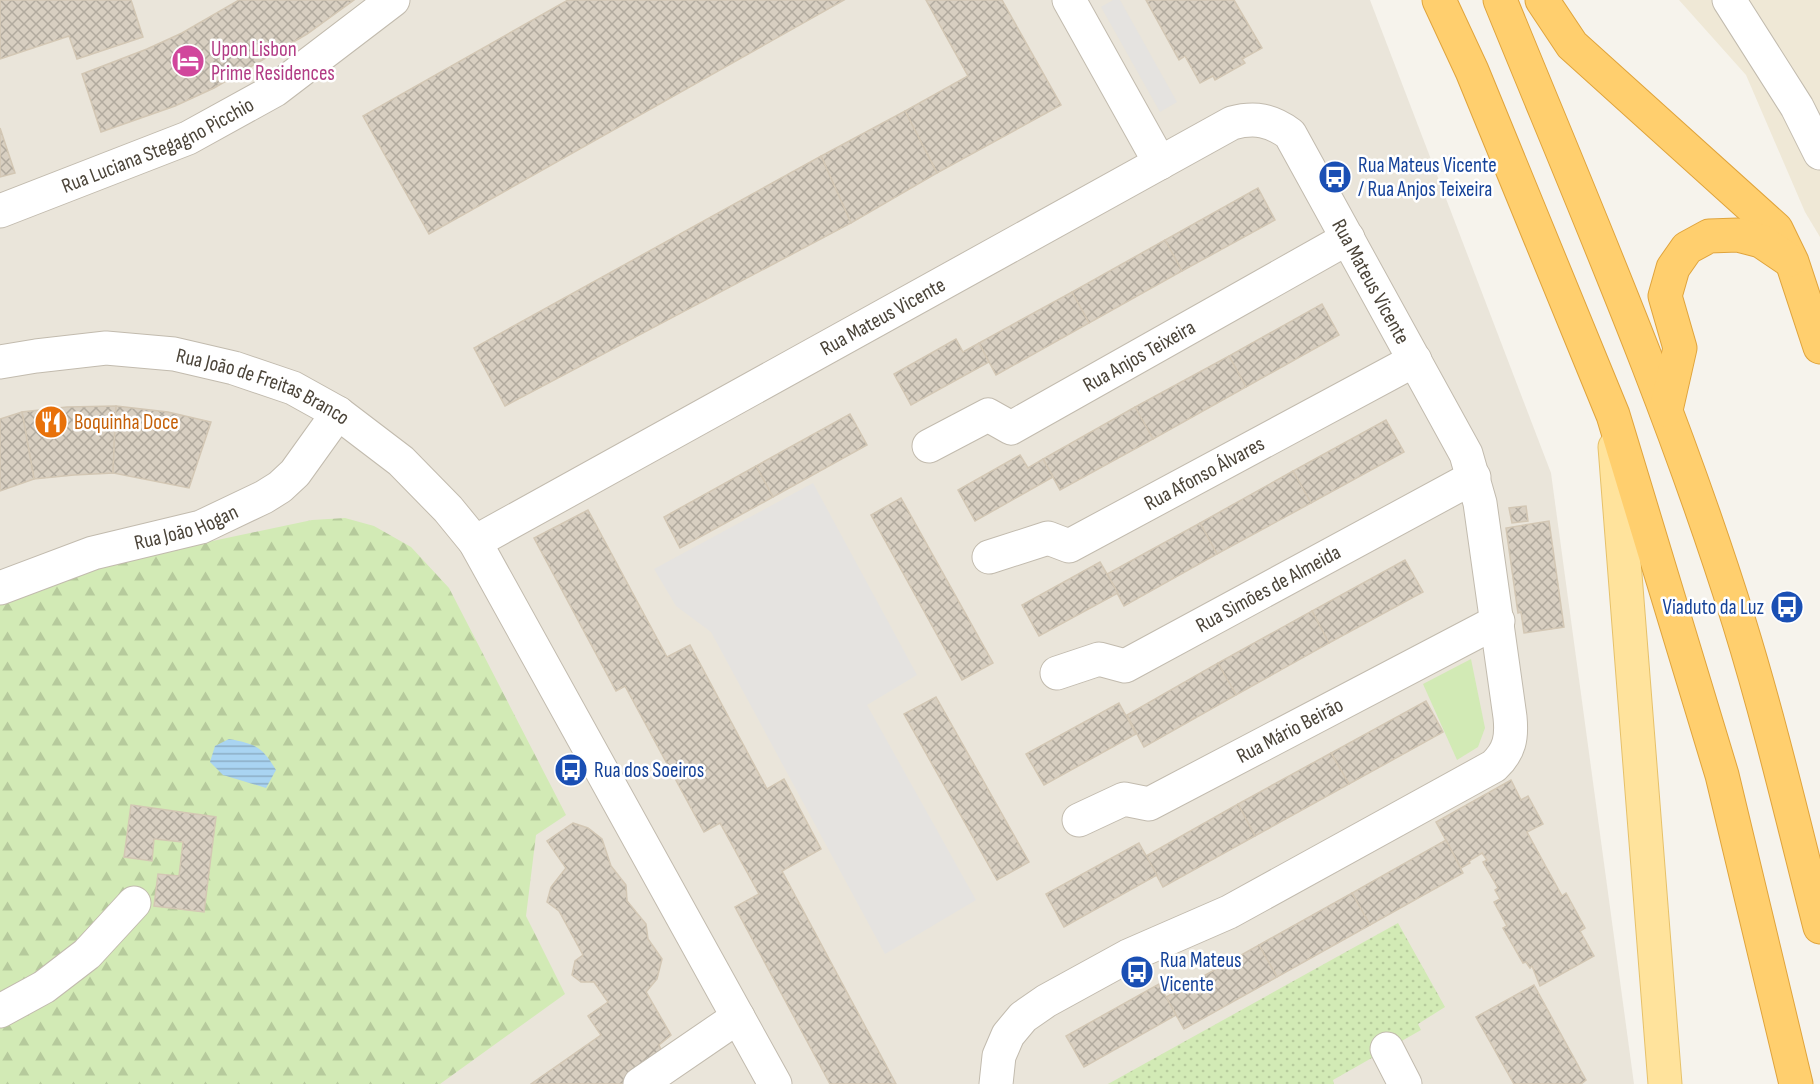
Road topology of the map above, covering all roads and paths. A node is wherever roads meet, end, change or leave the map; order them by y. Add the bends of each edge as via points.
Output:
1 (393, 0) edge
2 (1069, 0) edge
3 (1439, 0) edge
4 (1500, 0) edge
5 (1542, 0) edge
6 (1729, 0) edge
7 (1820, 153) edge
8 (1160, 163) junction
9 (0, 211) edge
10 (1348, 238) junction
11 (1792, 262) junction
12 (1820, 347) edge
13 (1415, 360) junction
14 (0, 362) edge
15 (1666, 410) junction
16 (338, 413) junction
17 (1613, 415) junction
18 (929, 446) dead end
19 (1474, 477) junction
20 (476, 542) junction
21 (989, 557) dead end
22 (0, 588) edge
23 (1497, 621) junction
24 (1057, 673) dead end
25 (1079, 820) dead end
26 (134, 903) dead end
27 (1820, 927) edge
28 (0, 1011) edge
29 (738, 1017) junction
30 (1387, 1049) dead end
31 (1794, 1073) edge
32 (640, 1084) edge
33 (775, 1084) edge
34 (996, 1084) edge
35 (1405, 1084) edge
36 (1665, 1084) edge

1 - 9 street, Rua Luciana Stegagno Picchio via 275,90 188,138
2 - 8 street
3 - 17 highway
4 - 15 highway
5 - 11 highway via 1572,45 1776,230
6 - 7 street via 1797,107
8 - 10 street, Rua Mateus Vicente via 1232,123 1264,120 1290,134
8 - 20 street, Rua Mateus Vicente
10 - 13 street, Rua Mateus Vicente
10 - 18 street, Rua Anjos Teixeira via 1011,428 988,415
11 - 12 highway
11 - 15 highway via 1761,241 1738,235 1709,236 1688,248 1673,268 1665,296 1680,348
13 - 19 street, Rua Mateus Vicente via 1466,454
13 - 21 street, Rua Afonso Álvares via 1069,546 1048,538
14 - 16 street, Rua João de Freitas Branco via 106,348 174,354 234,368 293,388
15 - 27 highway via 1739,622
16 - 20 street, Rua João de Freitas Branco via 401,461
16 - 22 street, Rua João Hogan via 295,473 264,497 201,527 93,553
17 - 31 highway via 1722,776
17 - 36 main road
19 - 23 street, Rua Mateus Vicente
19 - 24 street, Rua Simões de Almeida via 1125,666 1099,659
20 - 29 street
23 - 25 street, Rua Mário Beirão via 1149,804 1124,800
23 - 34 street, Rua Mateus Vicente via 1511,731 1509,746 1494,766 1229,912 1128,956 1046,1001 1023,1017 1008,1035 999,1056
26 - 28 street via 87,954 44,987
29 - 32 street
29 - 33 street
30 - 35 street

